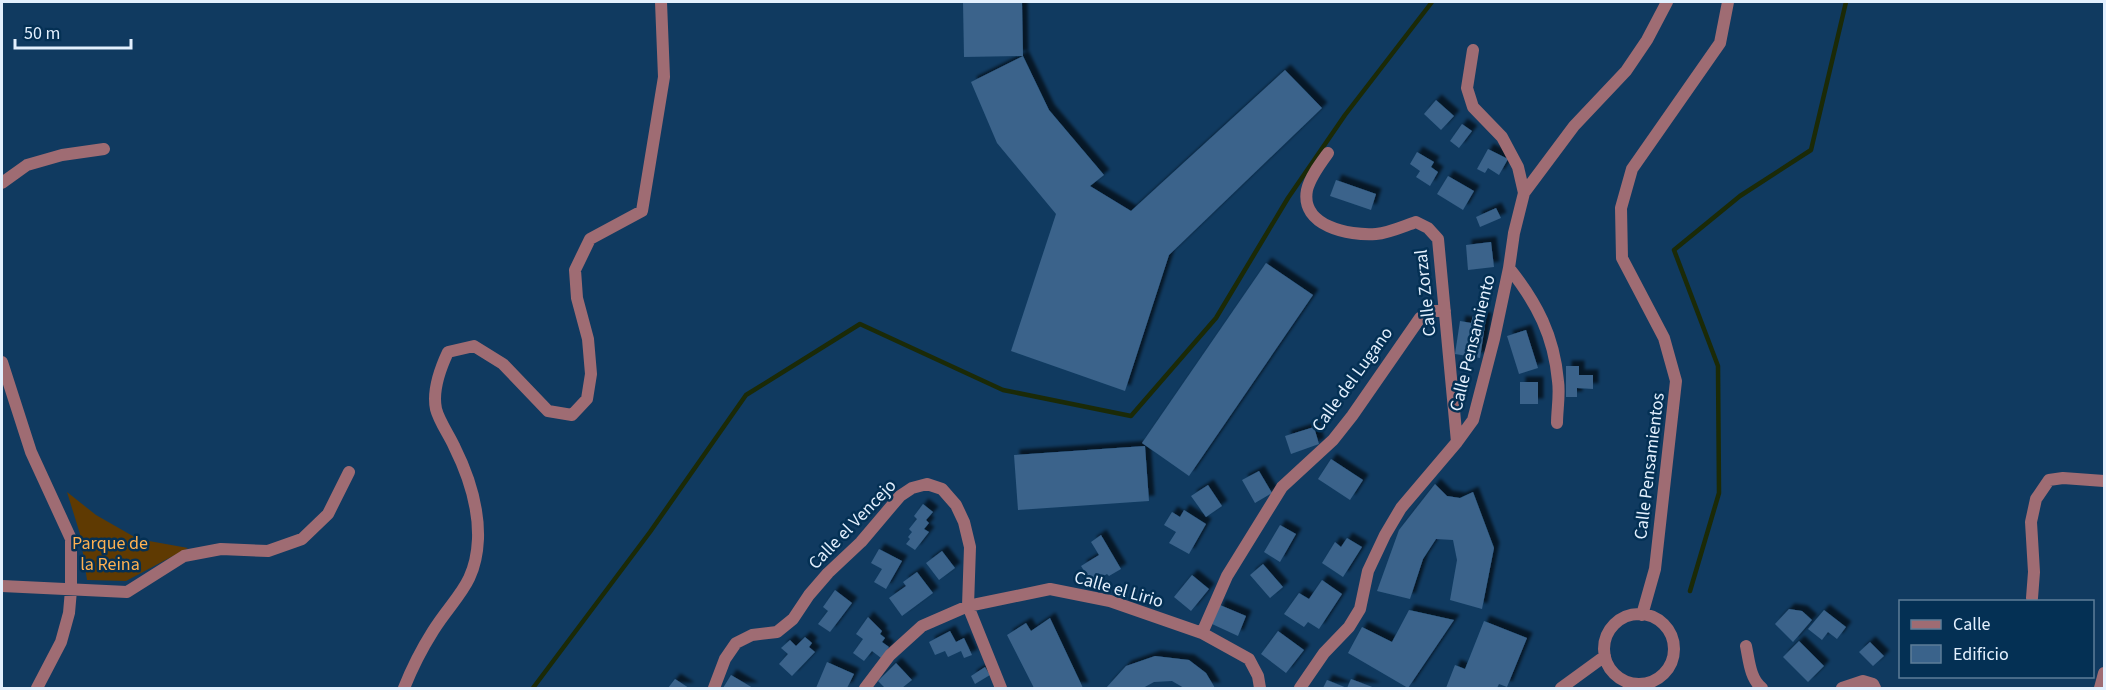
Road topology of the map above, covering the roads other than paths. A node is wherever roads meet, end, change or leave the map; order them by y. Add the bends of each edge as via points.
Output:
1 (661, 2) edge
2 (1667, 2) edge
3 (1728, 2) edge
4 (1473, 50) dead end
5 (104, 149) dead end
6 (1328, 153) dead end
7 (2, 183) edge
8 (1524, 193) junction
9 (1509, 268) junction
10 (1445, 311) junction
11 (2, 362) edge
12 (1557, 423) dead end
13 (1457, 442) junction
14 (349, 472) dead end
15 (2104, 481) edge
16 (2, 586) edge
17 (71, 590) junction
18 (2032, 598) dead end
19 (968, 606) junction
20 (1642, 615) junction
21 (1202, 633) junction
22 (1746, 645) dead end
23 (1605, 656) junction
24 (2104, 673) edge
25 (1645, 686) edge
26 (37, 688) edge
27 (404, 688) edge
28 (714, 688) edge
29 (865, 688) edge
30 (1001, 688) edge
31 (1260, 688) edge
32 (1300, 688) edge
33 (1561, 688) edge
34 (1762, 688) edge
35 (1842, 688) edge
36 (1875, 688) edge
37 (2100, 688) edge

1 - 27 street via 664,77 642,211 590,238 575,270 577,298 588,339 591,374 587,399 572,415 548,411 503,364 474,346 448,352 437,375 436,409 463,464 476,510 478,538 467,585 419,653
2 - 8 street, Calle Pensamiento via 1626,71 1574,126
3 - 20 street, Calle Pensamientos via 1720,43 1632,169 1621,208 1622,258 1664,338 1676,381 1655,568
4 - 8 street via 1467,88 1473,107 1502,137 1518,167
5 - 7 street via 27,165
6 - 10 street, Calle Zorzal via 1307,189 1307,206 1316,219 1354,234 1379,234 1416,222 1428,228 1438,239
8 - 9 street, Calle Pensamiento
9 - 12 street via 1539,311 1549,337 1559,383
9 - 13 street, Calle Pensamiento via 1473,420
10 - 13 street, Calle Zorzal
10 - 21 street, Calle del Lugano via 1430,311 1420,318 1339,432 1282,487 1227,576
11 - 17 street via 31,452 71,540
13 - 32 street, Calle Pensamiento via 1401,508 1368,571 1359,609
14 - 17 street via 328,514 302,539 268,551 221,549 184,556 127,592
15 - 18 street via 2049,480 2036,499 2031,522
16 - 17 street
17 - 26 street via 61,642
19 - 21 street, Calle el Lirio via 1050,589 1110,601
19 - 28 street, Calle el Vencejo via 970,547 956,505 942,489 927,484 912,488 828,573 794,619 777,632 752,635 736,643
19 - 29 street, Calle el Lirio via 922,626 890,655
19 - 30 street
20 - 23 street via 1618,621 1606,640
20 - 25 street via 1665,626 1674,646 1667,670
21 - 31 street, Calle el Lirio via 1249,659
22 - 34 street via 1751,671
23 - 25 street via 1622,680
23 - 33 street
24 - 37 street
35 - 36 street via 1863,681

